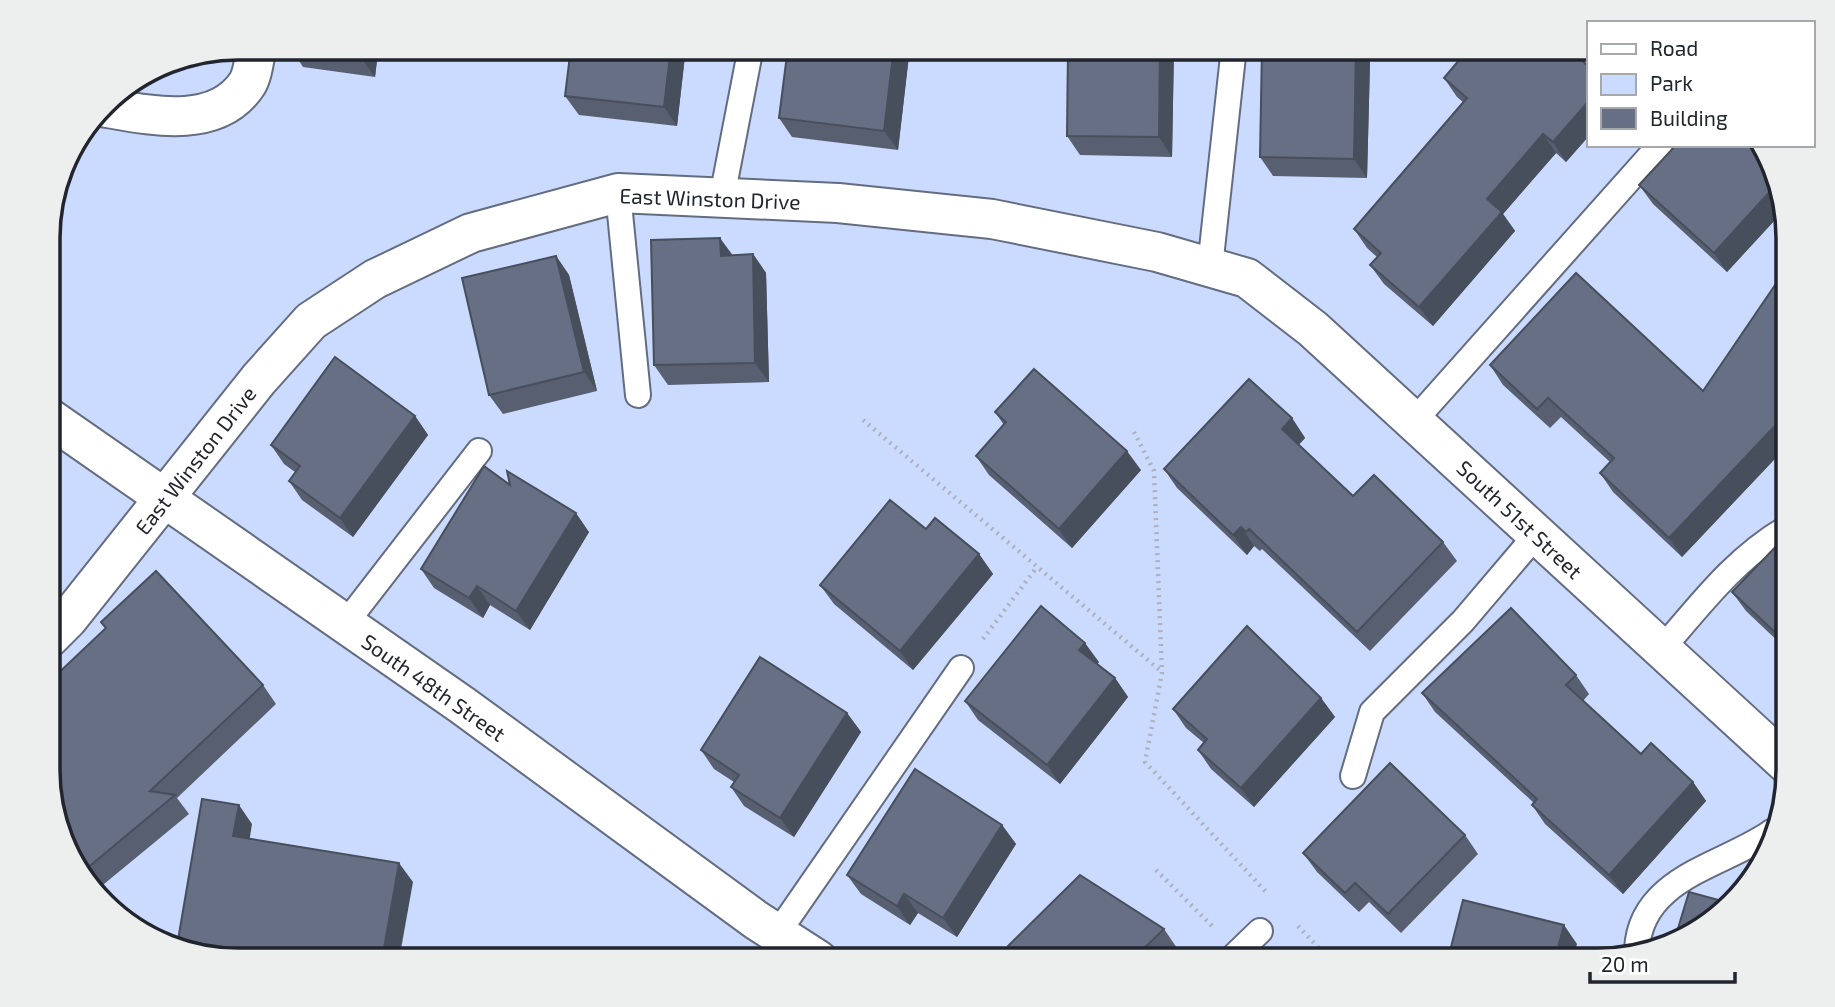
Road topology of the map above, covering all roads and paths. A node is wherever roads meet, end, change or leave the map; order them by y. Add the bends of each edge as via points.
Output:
1 (254, 60) edge
2 (748, 60) edge
3 (1233, 60) edge
4 (115, 109) edge
5 (1658, 147) edge
6 (618, 193) junction
7 (722, 197) junction
8 (1210, 267) junction
9 (1247, 278) joint
10 (638, 395) dead end
11 (863, 420) dead end
12 (1414, 421) junction
13 (60, 426) edge
14 (1134, 432) dead end
15 (479, 451) dead end
16 (163, 500) junction
17 (1537, 534) junction
18 (1776, 535) edge
19 (1037, 567) junction
20 (345, 624) junction
21 (60, 627) edge
22 (1662, 649) junction
23 (961, 668) joint
24 (1162, 673) junction
25 (1776, 754) edge
26 (1353, 776) dead end
27 (1760, 841) edge
28 (1156, 870) dead end
29 (1273, 900) dead end
30 (1292, 919) dead end
31 (1260, 931) dead end
32 (777, 934) junction
33 (1640, 942) edge
34 (1227, 947) edge
35 (1244, 947) edge
36 (1317, 947) edge
37 (798, 948) edge

1 - 4 street via 249,82 229,104 195,116 156,117
2 - 7 lane
3 - 8 lane
5 - 12 lane
6 - 7 street, East Winston Drive
6 - 10 lane
6 - 16 street, East Winston Drive via 471,233 375,279 311,321 258,379
7 - 8 street, East Winston Drive via 838,202 992,219
8 - 9 street, East Winston Drive
9 - 12 street, South 51st Street via 1313,329
11 - 19 path
12 - 17 street, South 51st Street
13 - 16 street, South 48th Street
14 - 24 path via 1154,471
15 - 20 lane
16 - 20 street, South 48th Street
16 - 21 street, East Winston Drive
17 - 22 street, South 51st Street
17 - 26 lane via 1463,621 1372,712
18 - 22 lane via 1730,571
19 - 23 path
19 - 24 path
20 - 32 street, South 48th Street
22 - 25 street, South 51st Street
23 - 32 lane
24 - 29 path via 1145,762
27 - 33 lane via 1699,868 1670,889 1650,910
28 - 34 path
30 - 36 path
31 - 35 lane
32 - 37 street, South 48th Street

